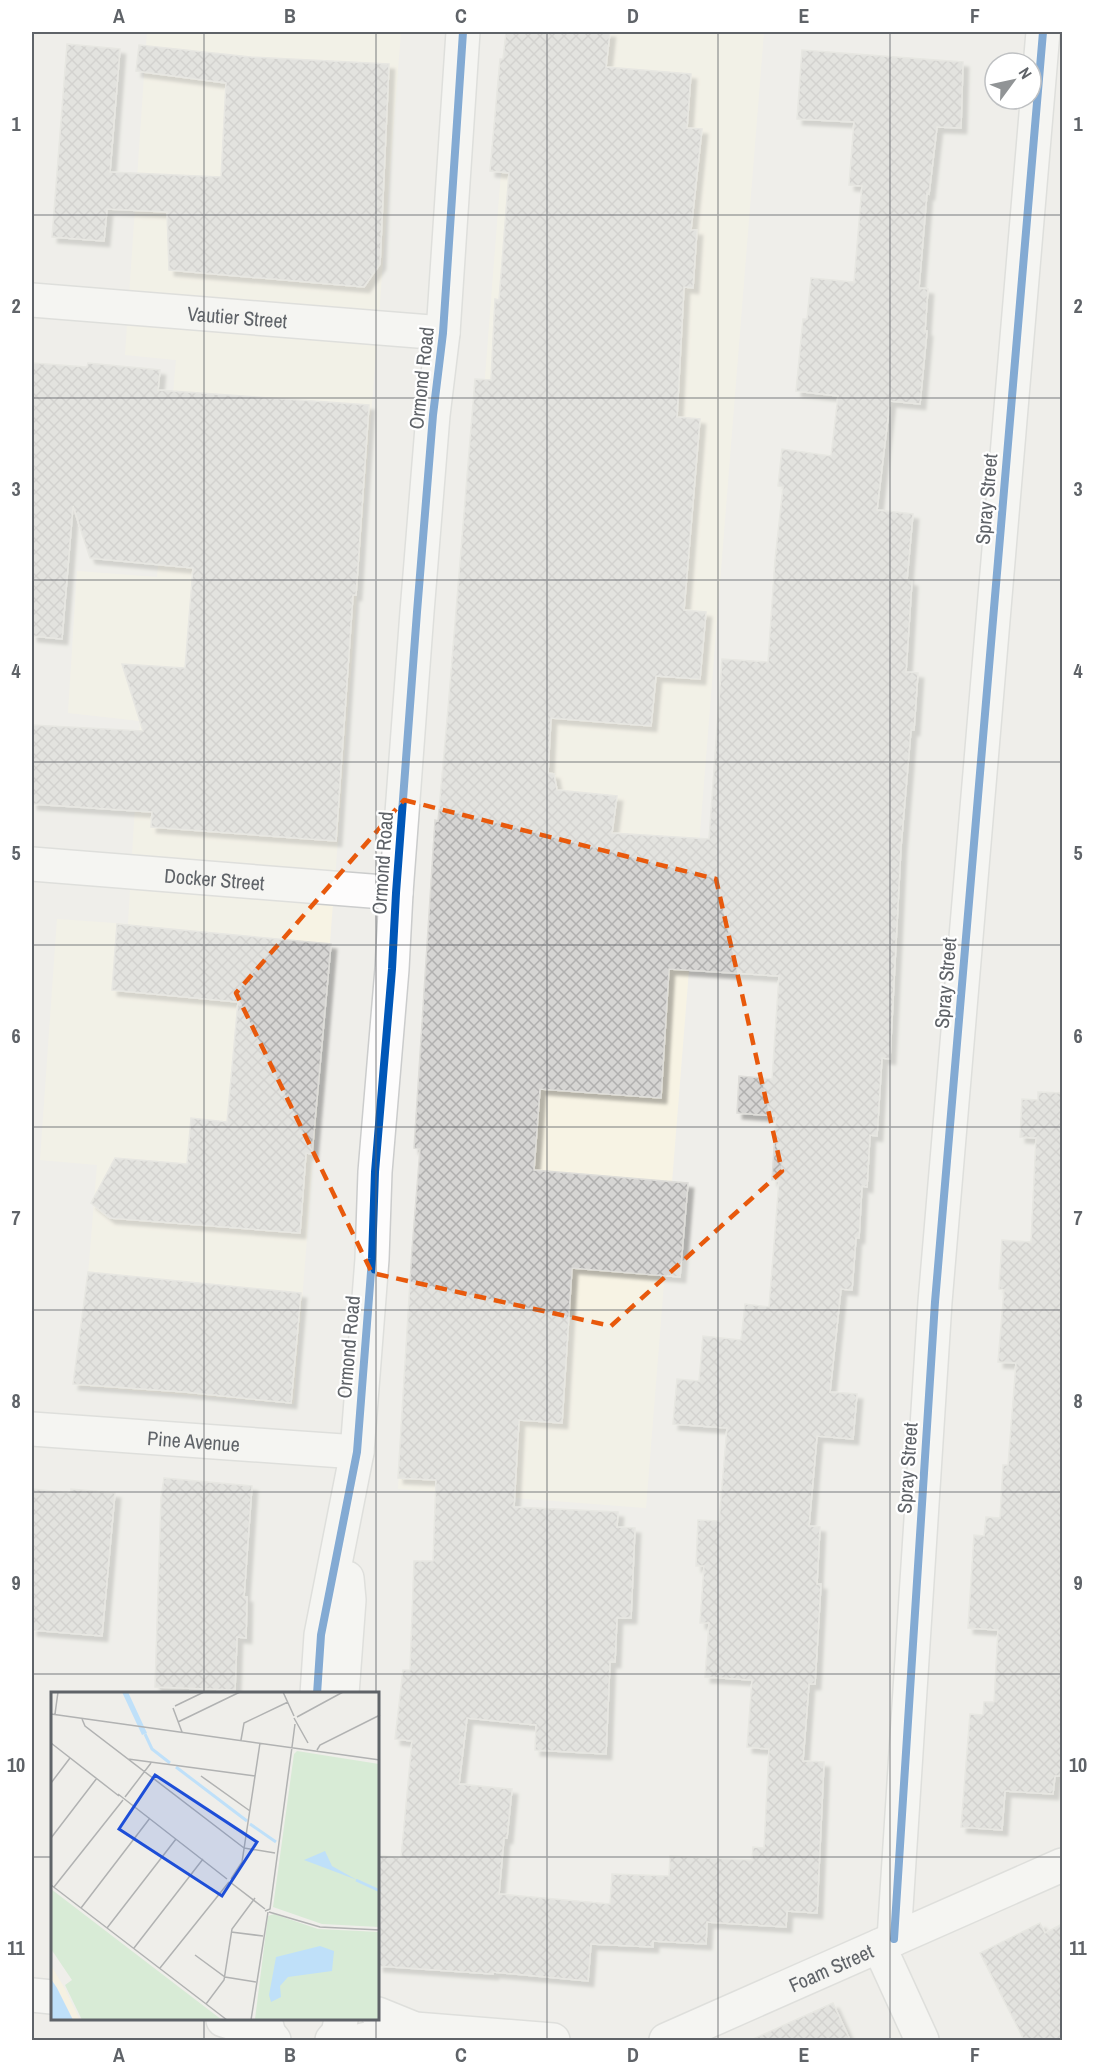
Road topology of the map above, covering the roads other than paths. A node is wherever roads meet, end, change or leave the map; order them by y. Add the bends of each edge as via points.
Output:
1 (463, 32) edge
2 (1042, 32) edge
3 (32, 300) edge
4 (443, 333) junction
5 (32, 864) edge
6 (396, 893) junction
7 (32, 1429) edge
8 (357, 1452) junction
9 (343, 1525) junction
10 (317, 1692) edge
11 (342, 1692) edge
12 (1062, 1865) edge
13 (887, 1942) junction
14 (32, 1995) edge
15 (51, 1997) edge
16 (380, 2015) edge
17 (231, 2021) edge
18 (341, 2021) edge
19 (415, 2029) junction
20 (269, 2031) edge
21 (332, 2040) edge
22 (363, 2040) edge
23 (553, 2040) edge
24 (666, 2040) edge
25 (922, 2040) edge

1 - 4 street, Ormond Road
2 - 13 street, Spray Street via 934,1302
3 - 4 street, Vautier Street
4 - 6 street, Ormond Road via 433,415
5 - 6 street, Docker Street
6 - 8 street, Ormond Road
7 - 8 street, Pine Avenue
8 - 9 street, Ormond Road
9 - 10 street, Ormond Road via 321,1635
9 - 11 street, Ormond Road via 349,1600
12 - 13 street, Foam Street
13 - 24 street, Foam Street
13 - 25 street, Spray Street
14 - 15 street
16 - 19 street
17 - 20 street
18 - 21 street
19 - 22 street
19 - 23 street

